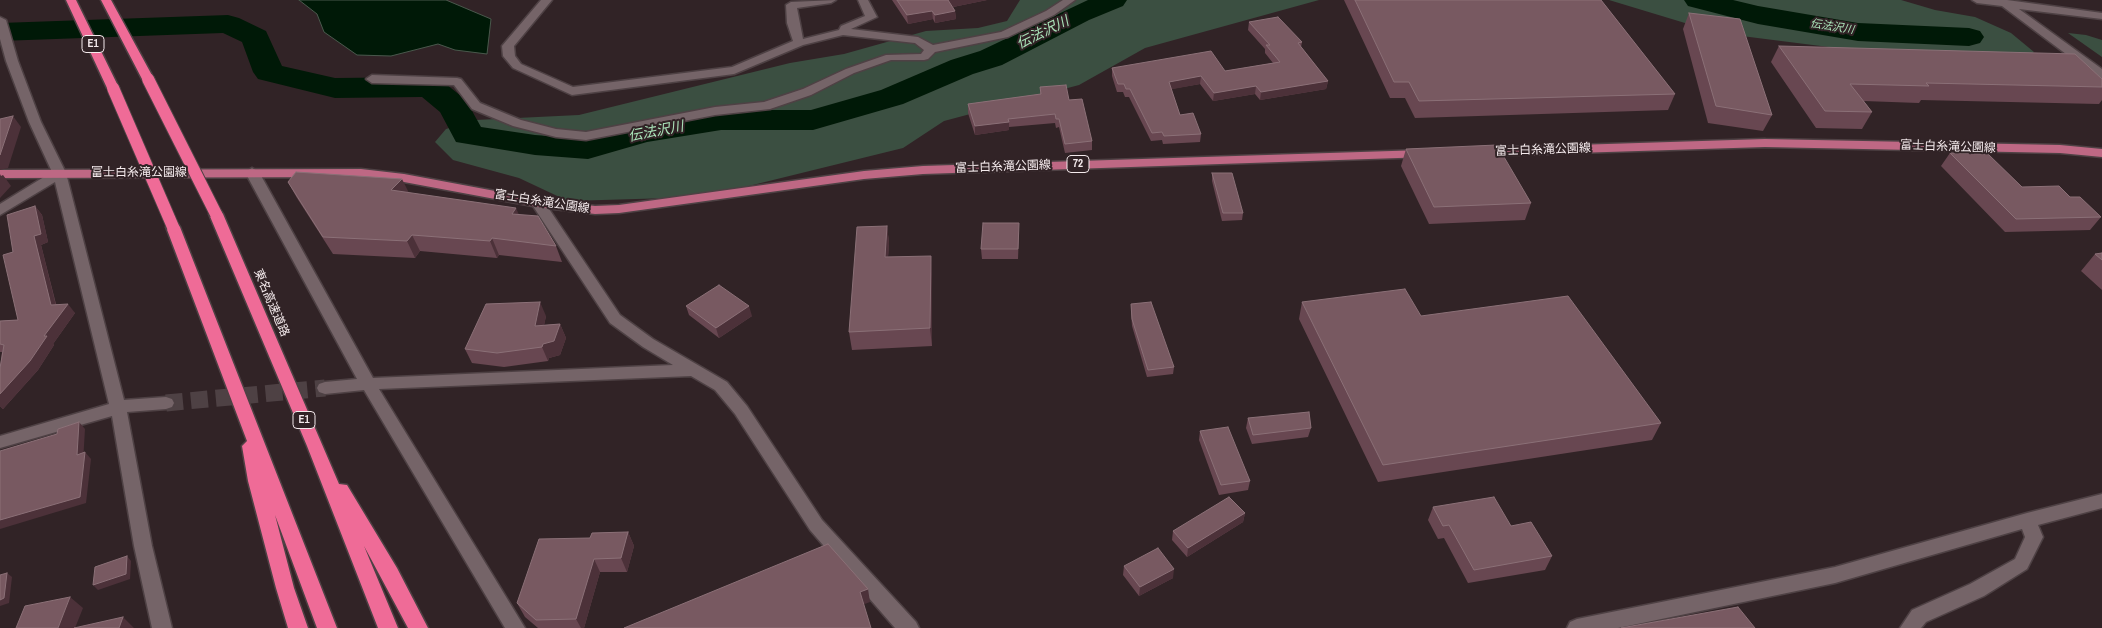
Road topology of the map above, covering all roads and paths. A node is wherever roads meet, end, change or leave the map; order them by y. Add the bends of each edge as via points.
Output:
1 (106, 0) edge
2 (546, 0) edge
3 (831, 0) edge
4 (863, 0) edge
5 (1070, 0) edge
6 (1977, 0) edge
7 (72, 1) edge
8 (2003, 2) edge
9 (2102, 16) edge
10 (0, 20) edge
11 (843, 32) junction
12 (799, 43) junction
13 (931, 49) junction
14 (2102, 75) edge
15 (372, 79) dead end
16 (1463, 152) edge
17 (1434, 153) edge
18 (2102, 153) edge
19 (252, 172) junction
20 (58, 173) junction
21 (0, 174) edge
22 (538, 203) junction
23 (0, 212) edge
24 (694, 370) junction
25 (368, 384) junction
26 (325, 388) tunnel mouth
27 (241, 402) junction
28 (166, 403) tunnel mouth
29 (118, 407) junction
30 (0, 442) edge
31 (315, 446) junction
32 (2102, 501) edge
33 (2027, 520) junction
34 (162, 628) edge
35 (298, 628) edge
36 (327, 628) edge
37 (388, 628) edge
38 (418, 628) edge
39 (515, 628) edge
40 (909, 628) edge
41 (1577, 628) edge
42 (1910, 628) edge

1 - 31 highway, 東名高速道路 / E1, bridge via 216,214
2 - 12 street via 508,46 509,56 517,66 572,91 734,70
3 - 12 street via 791,5 792,24
4 - 11 street via 871,17 845,28
5 - 13 street via 1004,36
6 - 8 street
7 - 27 highway, E1, bridge via 172,227
8 - 9 street
8 - 14 street
10 - 20 street via 34,122
11 - 12 street
11 - 13 street via 918,40
13 - 15 street via 924,57 890,58 850,71 807,92 766,106 715,111 586,136 556,133 517,123 476,106 457,82
16 - 18 main road, 富士白糸滝公園線 via 1774,143
17 - 22 main road, 富士白糸滝公園線 / 72 via 940,169 864,175 619,209 595,210
19 - 20 main road, 富士白糸滝公園線 / 72
19 - 22 main road, 富士白糸滝公園線 / 72 via 404,178
19 - 25 street
20 - 21 main road, 富士白糸滝公園線 / 72
20 - 23 street
20 - 29 street
22 - 24 street via 615,319
24 - 25 street
24 - 40 street via 721,386 741,410 816,525
25 - 26 street
25 - 39 street
27 - 35 highway via 257,481
27 - 36 highway, E1
28 - 29 street
29 - 30 street
29 - 34 street via 143,546
31 - 37 highway, 東名高速道路 / E1
31 - 38 highway
32 - 33 street
33 - 41 street via 1835,575
33 - 42 street via 2034,537 2021,564 1977,590 1919,616

